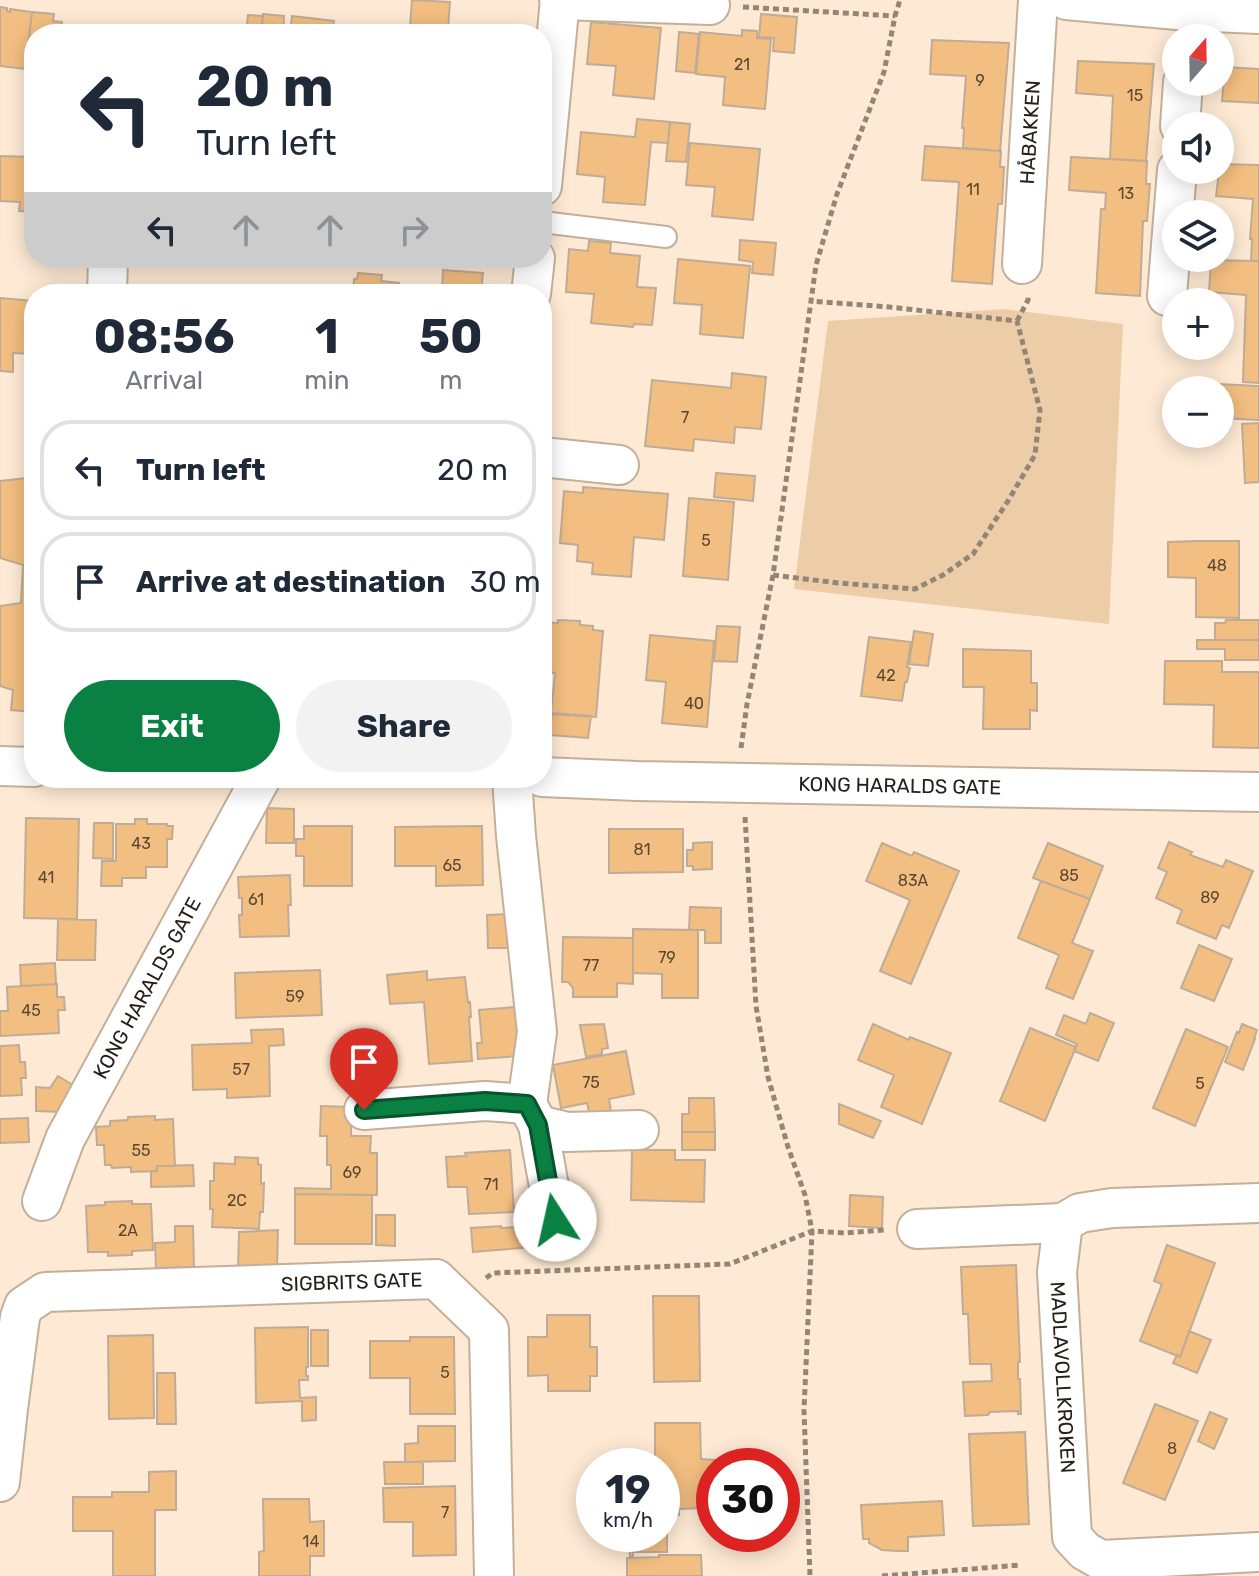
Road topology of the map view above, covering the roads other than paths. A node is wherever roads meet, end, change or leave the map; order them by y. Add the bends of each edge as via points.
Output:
1 (559, 0) edge
2 (1038, 0) edge
3 (1066, 0) edge
4 (710, 5) road end
5 (1259, 14) edge
6 (1188, 24) edge
7 (552, 77) edge
8 (1176, 184) edge
9 (552, 223) edge
10 (666, 237) dead end
11 (1022, 264) dead end
12 (1168, 288) edge
13 (552, 458) edge
14 (619, 465) dead end
15 (0, 766) edge
16 (24, 767) edge
17 (552, 777) edge
18 (256, 788) edge
19 (513, 788) edge
20 (1259, 792) edge
21 (364, 1110) dead end
22 (532, 1114) junction
23 (639, 1130) dead end
24 (42, 1201) dead end
25 (1259, 1203) edge
26 (555, 1220) dead end
27 (1063, 1223) junction
28 (917, 1229) road end
29 (4, 1409) edge
30 (0, 1482) edge
31 (1259, 1552) edge
32 (494, 1576) edge

1 - 4 street
1 - 7 street
2 - 11 street, HÅBAKKEN
3 - 6 street
5 - 6 street
8 - 12 street
9 - 10 lane
13 - 14 street
15 - 16 street
17 - 20 street, KONG HARALDS GATE
18 - 24 street, KONG HARALDS GATE via 65,1139
19 - 22 street via 537,1032
21 - 22 street via 485,1101
22 - 23 street via 567,1132
22 - 26 street
25 - 27 street via 1112,1208 1080,1213
27 - 28 street
27 - 31 street, MADLAVOLLKROKEN via 1057,1272 1072,1537 1101,1560
29 - 30 street
29 - 32 street, SIGBRITS GATE via 20,1317 24,1306 45,1292 436,1279 489,1330

